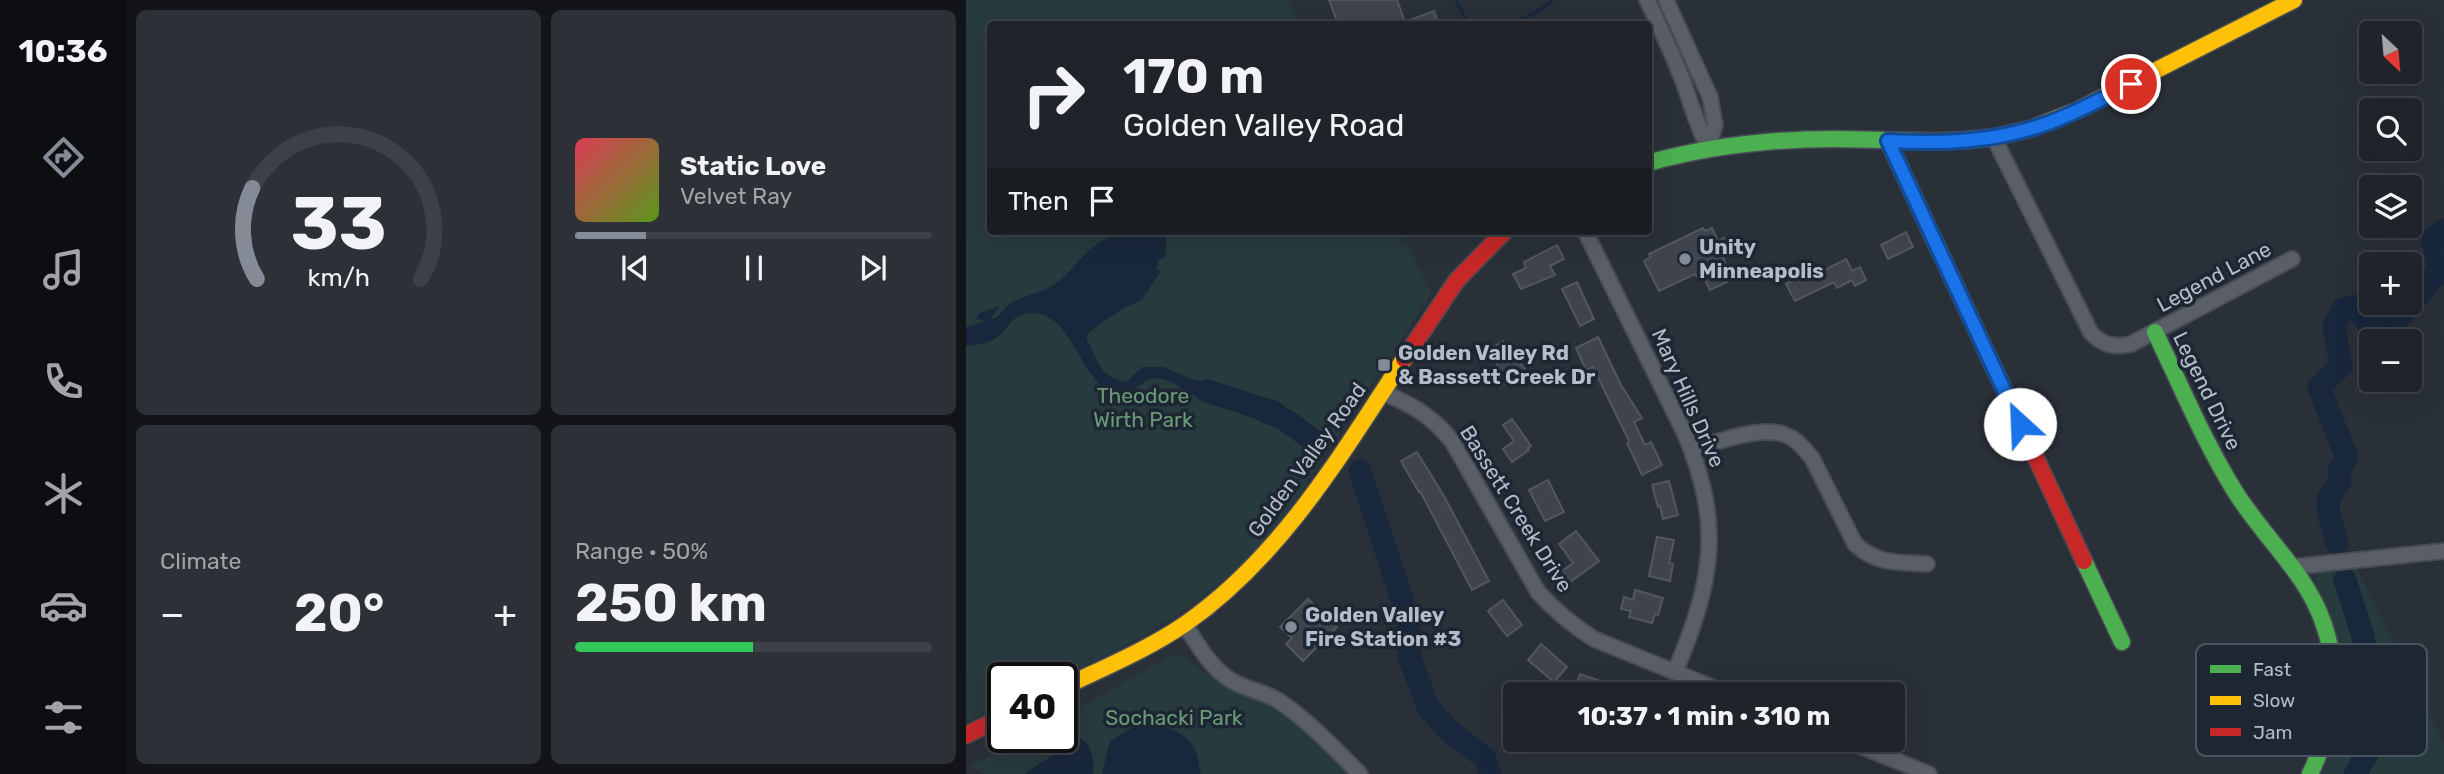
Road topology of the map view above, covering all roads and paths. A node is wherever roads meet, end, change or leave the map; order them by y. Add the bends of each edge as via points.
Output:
1 (1647, 0) edge
2 (1666, 0) edge
3 (2294, 0) edge
4 (1994, 138) junction
5 (1888, 141) junction
6 (1708, 147) junction
7 (1652, 162) edge
8 (1501, 235) edge
9 (1588, 235) edge
10 (2292, 259) dead end
11 (2155, 331) junction
12 (1382, 392) junction
13 (1692, 449) junction
14 (2444, 551) edge
15 (1927, 564) dead end
16 (2292, 567) junction
17 (1184, 624) junction
18 (2122, 642) dead end
19 (2329, 644) edge
20 (1675, 672) junction
21 (1078, 680) edge
22 (1699, 682) edge
23 (987, 725) edge
24 (969, 734) edge
25 (1875, 752) edge
26 (2319, 756) edge
27 (1360, 774) edge
28 (1929, 774) edge
29 (2310, 774) edge

1 - 6 street
2 - 6 street via 1710,97 1715,125
3 - 4 street via 2051,122
4 - 5 street
4 - 11 street, Legend Drive via 2091,333 2099,341 2120,346
5 - 6 street via 1779,140
5 - 18 street
6 - 7 street
8 - 12 street, Golden Valley Road via 1457,280
9 - 13 street, Mary Hills Drive
10 - 11 street, Legend Lane
11 - 16 street, Legend Drive via 2219,465
12 - 17 street, Golden Valley Road via 1285,532 1252,568
12 - 20 street, Bassett Creek Drive via 1420,410 1452,441 1538,592 1554,610 1594,639
13 - 15 street via 1759,432 1790,436 1812,458 1855,544 1866,555 1880,561
13 - 20 street, Mary Hills Drive via 1706,495 1708,560 1698,613
14 - 16 street
16 - 19 street via 2322,619
17 - 21 street, Golden Valley Road
17 - 27 street via 1221,673 1278,701
20 - 22 street, Bassett Creek Drive
23 - 24 street
25 - 28 street
26 - 29 street

